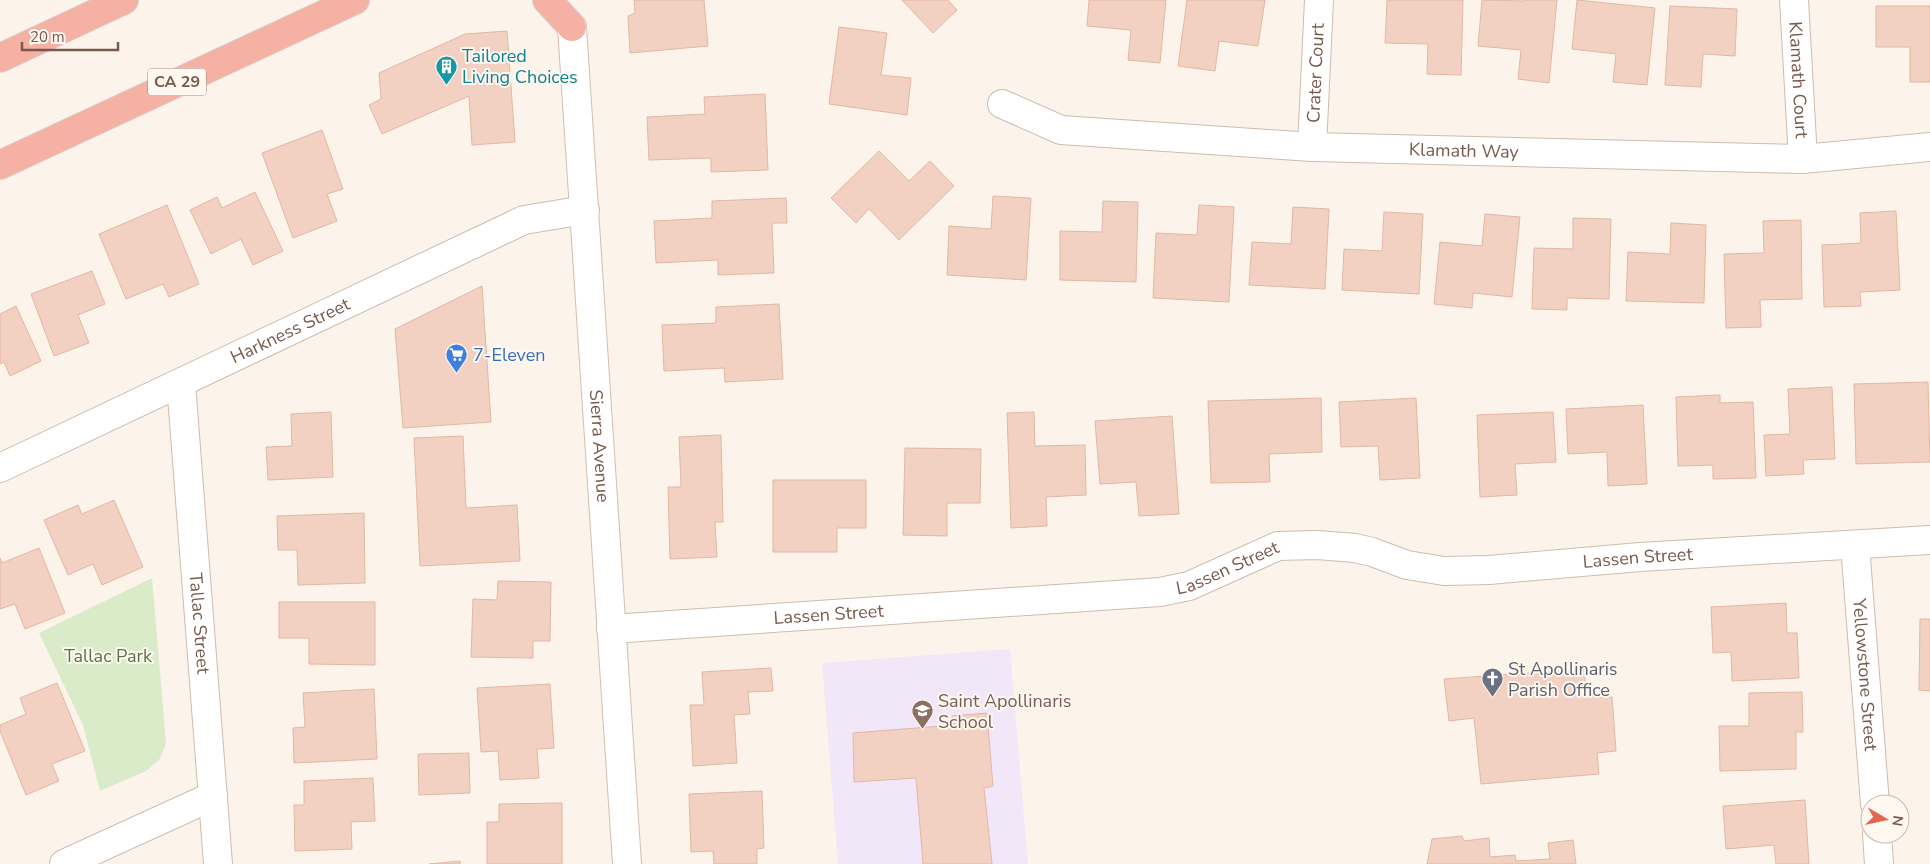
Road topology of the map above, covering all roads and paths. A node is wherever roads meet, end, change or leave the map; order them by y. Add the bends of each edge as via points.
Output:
1 (124, 0) edge
2 (355, 0) edge
3 (547, 0) edge
4 (575, 0) edge
5 (1319, 0) edge
6 (1794, 0) edge
7 (572, 27) junction
8 (0, 58) edge
9 (1002, 104) dead end
10 (1312, 147) junction
11 (1930, 147) edge
12 (1803, 159) junction
13 (0, 165) edge
14 (585, 210) junction
15 (180, 383) junction
16 (0, 468) edge
17 (1930, 540) edge
18 (1855, 545) junction
19 (611, 629) junction
20 (1874, 794) edge
21 (213, 796) junction
22 (1878, 844) edge
23 (64, 864) edge
24 (218, 864) edge
25 (627, 864) edge
26 (1879, 864) edge

1 - 8 highway
2 - 13 highway, CA 29
3 - 7 highway
4 - 7 highway
5 - 10 street, Crater Court
6 - 12 street, Klamath Court
7 - 14 street, Sierra Avenue
9 - 10 street, Klamath Way via 1061,130
10 - 12 street, Klamath Way
11 - 12 street, Klamath Way
14 - 15 street, Harkness Street via 524,220
14 - 19 street, Sierra Avenue
15 - 16 street, Harkness Street
15 - 21 street, Tallac Street
17 - 18 street, Lassen Street
18 - 19 street, Lassen Street via 1444,571 1407,565 1355,548 1278,546 1189,586 1160,592
18 - 20 street, Yellowstone Street
19 - 25 street, Sierra Avenue
21 - 23 street
21 - 24 street, Tallac Street
22 - 26 street

